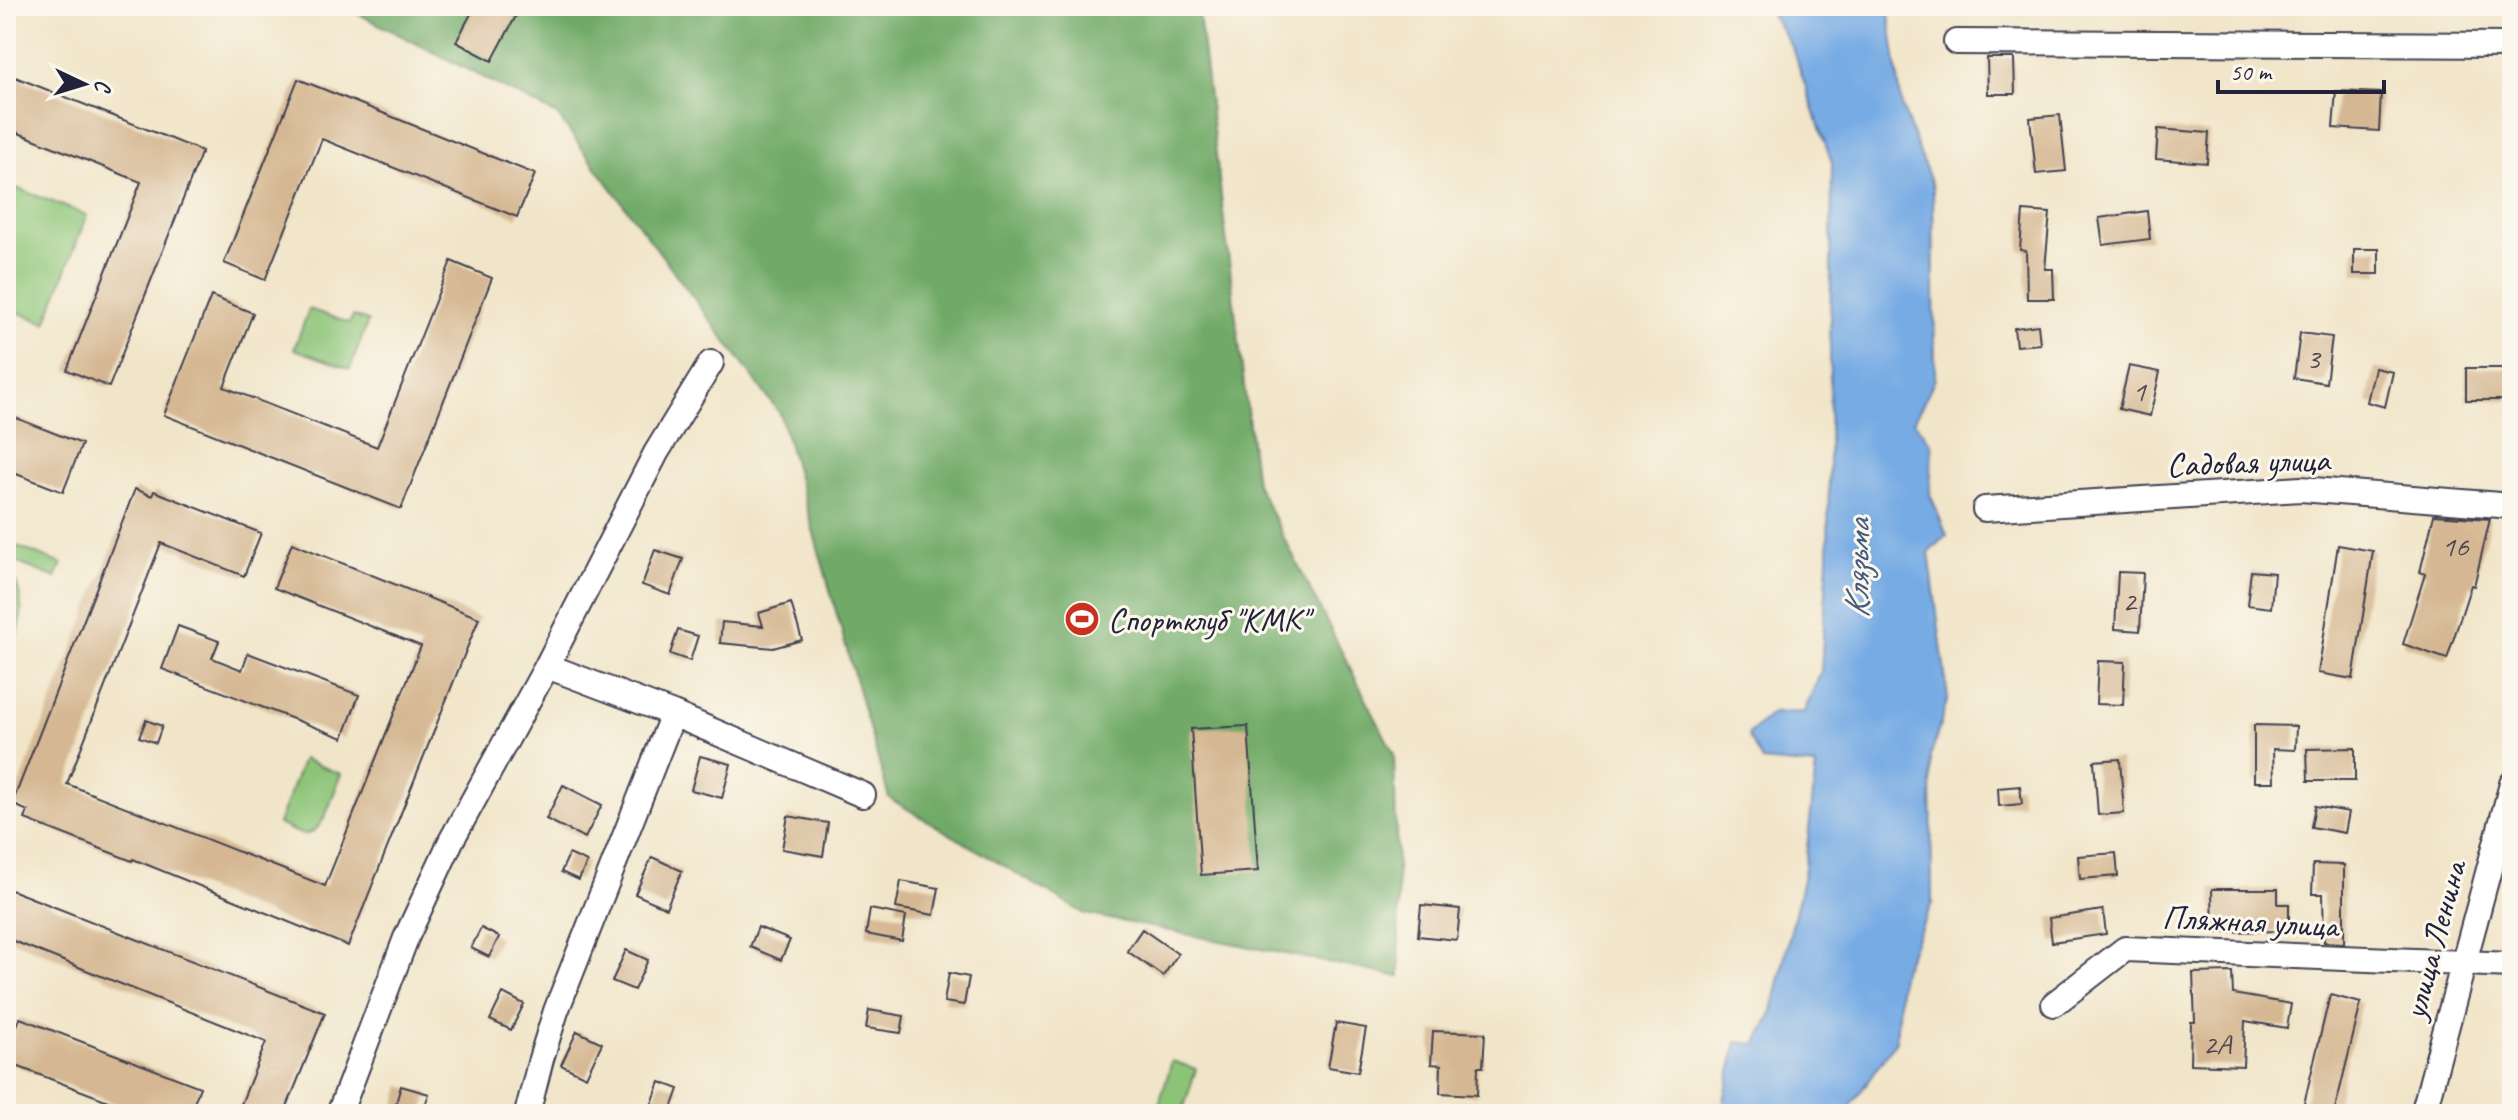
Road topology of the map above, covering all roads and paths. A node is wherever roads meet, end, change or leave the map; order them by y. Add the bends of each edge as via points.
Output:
1 (1956, 42) dead end
2 (2512, 45) edge
3 (711, 363) dead end
4 (2512, 506) edge
5 (1985, 509) dead end
6 (547, 666) junction
7 (673, 714) junction
8 (2512, 784) edge
9 (863, 795) dead end
10 (2462, 964) junction
11 (2512, 965) edge
12 (2054, 1004) dead end
13 (339, 1114) edge
14 (527, 1114) edge
15 (2423, 1114) edge

1 - 2 street
3 - 6 street via 656,453
4 - 5 street, Садовая улица via 2301,489
6 - 7 street
6 - 13 street via 451,841 406,938
7 - 9 street
7 - 14 street via 556,1011
8 - 10 street, улица Ленина
10 - 11 street, Пляжная улица
10 - 12 street, Пляжная улица via 2125,949
10 - 15 street, улица Ленина

